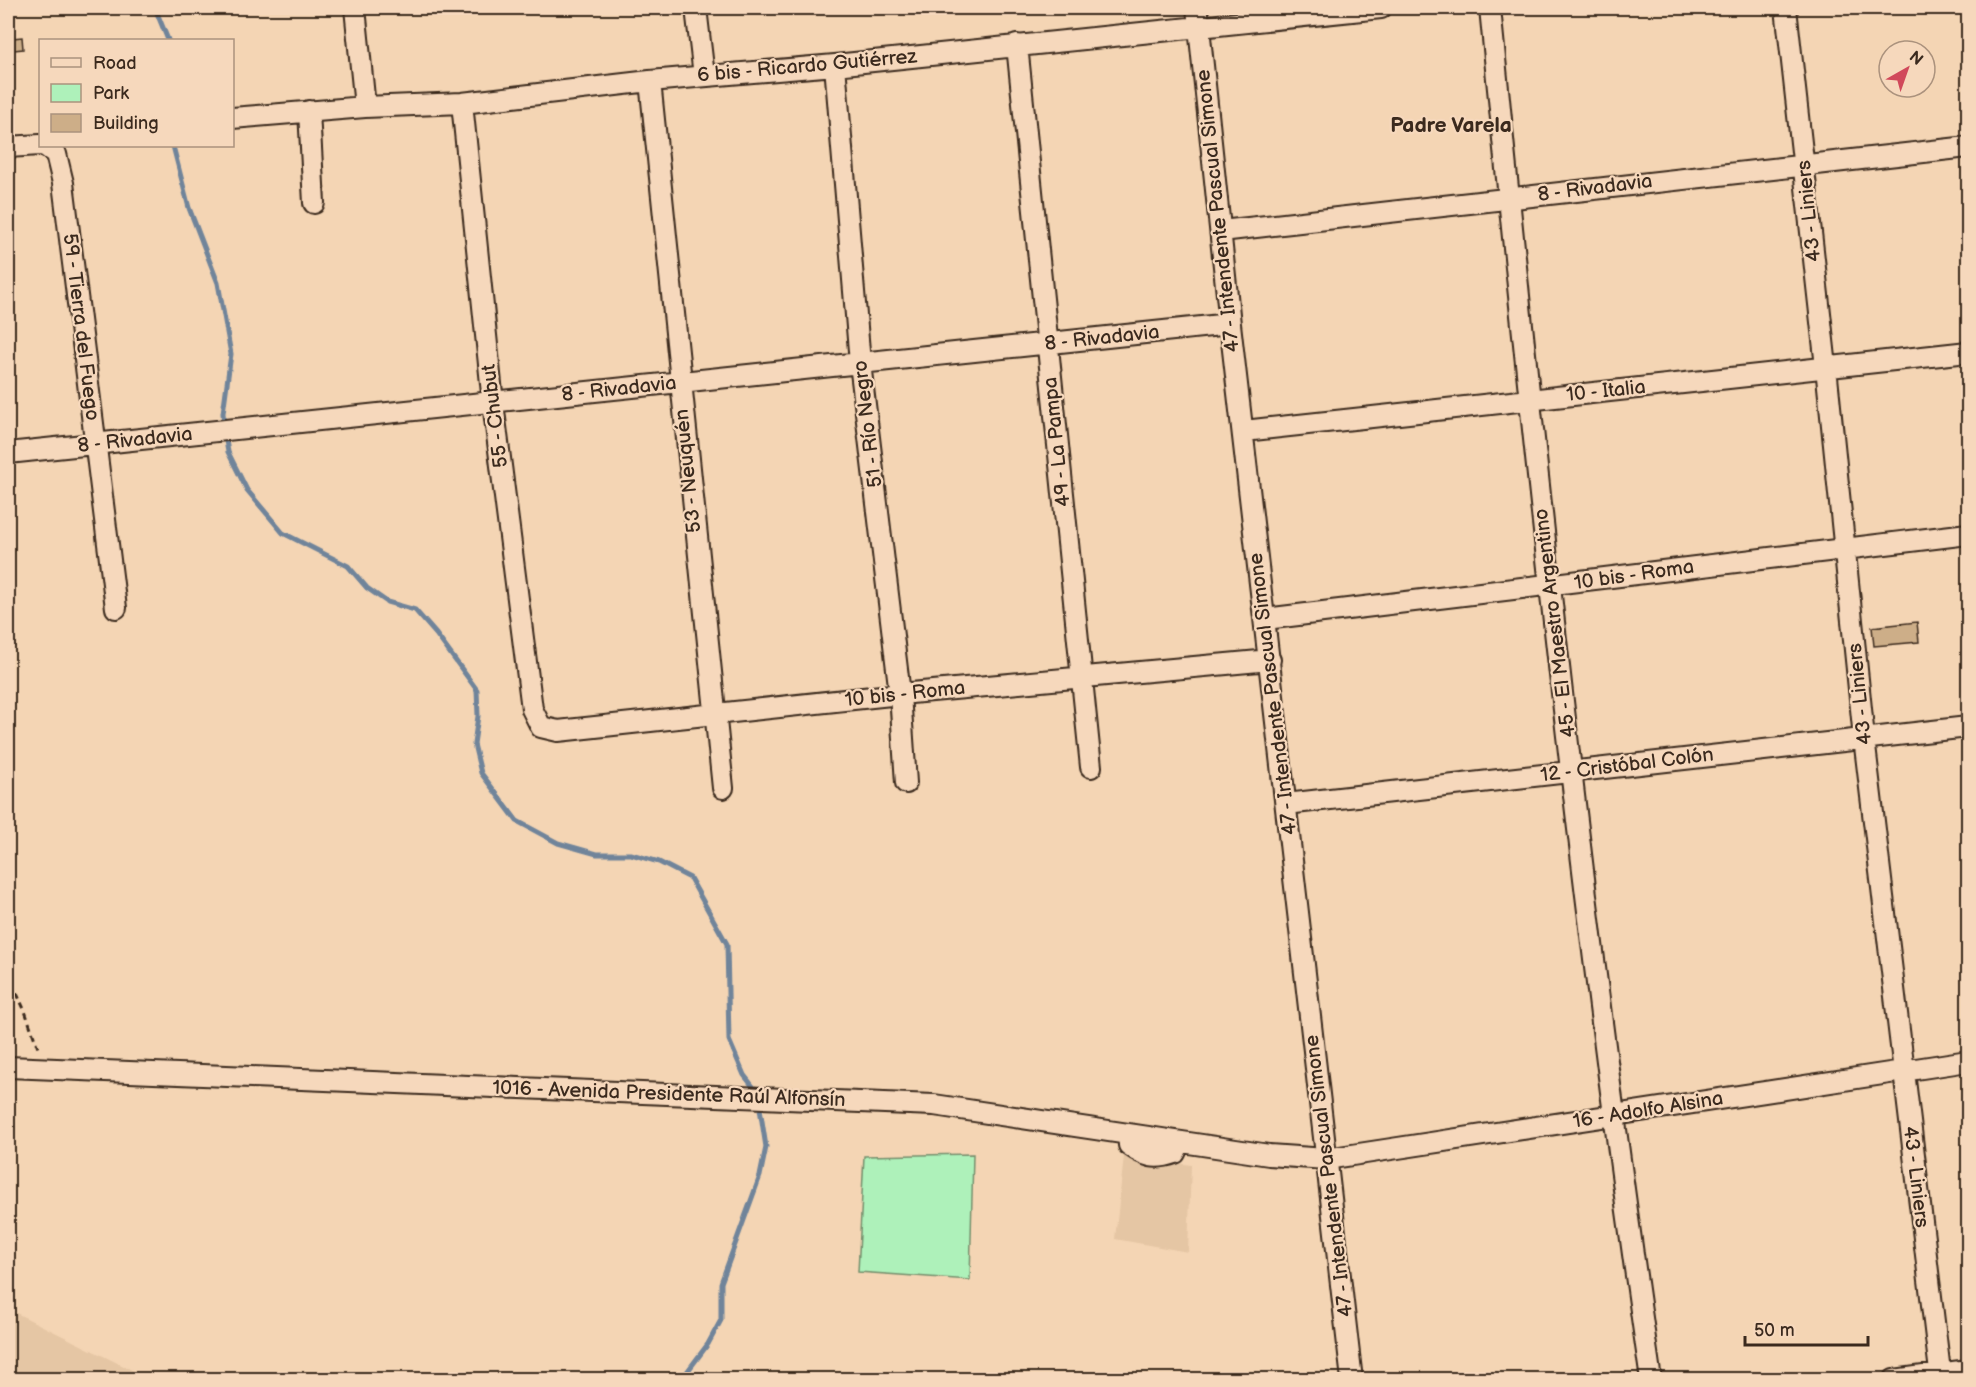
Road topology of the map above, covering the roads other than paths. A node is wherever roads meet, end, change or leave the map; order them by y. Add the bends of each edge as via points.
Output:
1 (355, 8) edge
2 (696, 8) edge
3 (1197, 8) edge
4 (1382, 8) edge
5 (1490, 8) edge
6 (1786, 8) edge
7 (1198, 28) junction
8 (1017, 45) junction
9 (835, 65) junction
10 (704, 76) junction
11 (650, 81) junction
12 (462, 103) junction
13 (365, 106) junction
14 (309, 111) junction
15 (234, 118) edge
16 (8, 147) edge
17 (1968, 147) edge
18 (47, 148) edge
19 (1804, 164) junction
20 (1509, 198) junction
21 (314, 203) dead end
22 (1221, 231) junction
23 (1230, 324) junction
24 (1047, 344) junction
25 (1968, 352) edge
26 (860, 363) junction
27 (1827, 367) junction
28 (679, 383) junction
29 (1531, 399) junction
30 (493, 403) junction
31 (1244, 431) junction
32 (96, 444) junction
33 (8, 453) edge
34 (1968, 534) edge
35 (1845, 548) junction
36 (1550, 587) junction
37 (116, 608) dead end
38 (1264, 619) junction
39 (1270, 660) junction
40 (1082, 678) junction
41 (900, 694) junction
42 (715, 715) junction
43 (541, 727) joint
44 (1968, 727) edge
45 (1864, 738) junction
46 (1091, 767) dead end
47 (1573, 772) junction
48 (906, 783) dead end
49 (723, 788) dead end
50 (1286, 804) junction
51 (1968, 1060) edge
52 (8, 1067) edge
53 (1903, 1071) junction
54 (1612, 1116) junction
55 (1326, 1159) junction
56 (1968, 1370) edge
57 (1941, 1377) edge
58 (1352, 1380) edge
59 (1651, 1380) edge
60 (1894, 1380) edge

1 - 13 street
2 - 10 street
3 - 7 street, 47 - Intendente Pascual Simone
4 - 7 street, 6 bis - Ricardo Gutiérrez
5 - 20 street, 45 - El Maestro Argentino
6 - 19 street, 43 - Liniers
7 - 8 street, 6 bis - Ricardo Gutiérrez
7 - 22 street, 47 - Intendente Pascual Simone
8 - 9 street, 6 bis - Ricardo Gutiérrez
8 - 24 street, 49 - La Pampa
9 - 10 street, 6 bis - Ricardo Gutiérrez
9 - 26 street, 51 - Río Negro
10 - 11 street, 6 bis - Ricardo Gutiérrez
11 - 12 street, 6 bis - Ricardo Gutiérrez
11 - 28 street, 53 - Neuquén
12 - 13 street, 6 bis - Ricardo Gutiérrez
12 - 30 street, 55 - Chubut
13 - 14 street, 6 bis - Ricardo Gutiérrez
14 - 15 street, 6 bis - Ricardo Gutiérrez
14 - 21 street
16 - 18 street
17 - 19 street, 8 - Rivadavia
18 - 32 street, 59 - Tierra del Fuego via 63,183
19 - 20 street, 8 - Rivadavia
19 - 27 street, 43 - Liniers
20 - 22 street, 8 - Rivadavia
20 - 29 street, 45 - El Maestro Argentino
22 - 23 street, 47 - Intendente Pascual Simone
23 - 24 street, 8 - Rivadavia
23 - 31 street, 47 - Intendente Pascual Simone
24 - 26 street, 8 - Rivadavia
24 - 40 street, 49 - La Pampa
25 - 27 street, 10 - Italia
26 - 28 street, 8 - Rivadavia
26 - 41 street, 51 - Río Negro
27 - 29 street, 10 - Italia
27 - 35 street, 43 - Liniers
28 - 30 street, 8 - Rivadavia
28 - 42 street, 53 - Neuquén
29 - 31 street, 10 - Italia
29 - 36 street, 45 - El Maestro Argentino
30 - 32 street, 8 - Rivadavia
30 - 43 street, 55 - Chubut via 532,709
31 - 38 street, 47 - Intendente Pascual Simone
32 - 33 street, 8 - Rivadavia
32 - 37 street, 59 - Tierra del Fuego
34 - 35 street, 10 bis - Roma
35 - 36 street, 10 bis - Roma
35 - 45 street, 43 - Liniers
36 - 38 street, 10 bis - Roma
36 - 47 street, 45 - El Maestro Argentino
38 - 39 street, 47 - Intendente Pascual Simone
39 - 40 street, 10 bis - Roma
39 - 50 street, 47 - Intendente Pascual Simone
40 - 41 street, 10 bis - Roma
40 - 46 street, 49 - La Pampa
41 - 42 street, 10 bis - Roma
41 - 48 street, 51 - Río Negro
42 - 43 street, 10 bis - Roma via 558,731
42 - 49 street, 53 - Neuquén
44 - 45 street, 12 - Cristóbal Colón
45 - 47 street, 12 - Cristóbal Colón
45 - 53 street, 43 - Liniers
47 - 50 street, 12 - Cristóbal Colón
47 - 54 street, 45 - El Maestro Argentino
50 - 55 street, 47 - Intendente Pascual Simone
51 - 53 street, 16 - Adolfo Alsina
52 - 55 street, 1016 - Avenida Presidente Raúl Alfonsín via 934,1105 1269,1155
53 - 54 street, 16 - Adolfo Alsina
53 - 57 street, 43 - Liniers
54 - 55 street, 16 - Adolfo Alsina
54 - 59 street, 45 - El Maestro Argentino
55 - 58 street, 47 - Intendente Pascual Simone
56 - 57 street
57 - 60 street

